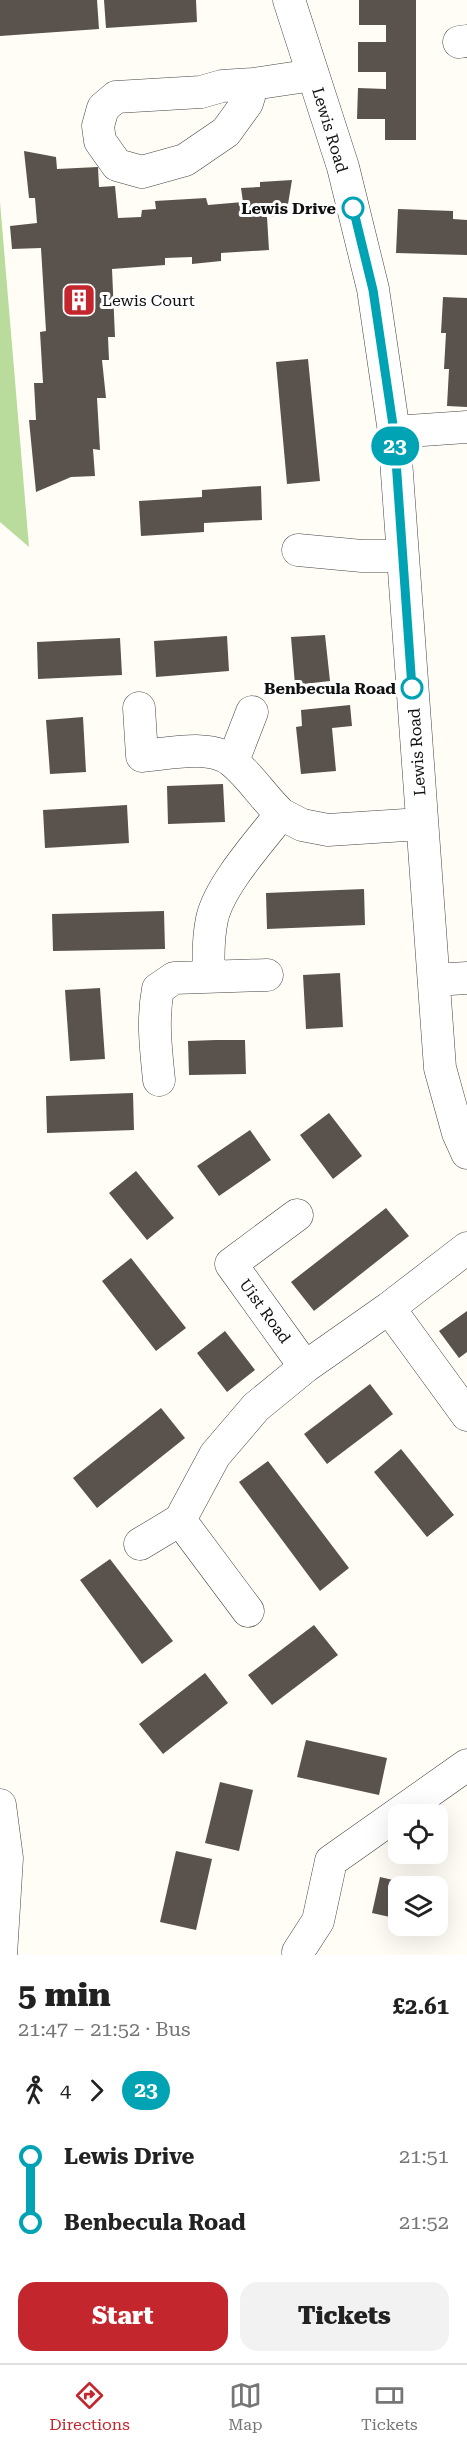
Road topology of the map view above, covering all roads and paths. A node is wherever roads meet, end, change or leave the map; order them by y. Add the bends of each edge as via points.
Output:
1 (289, 0) edge
2 (313, 75) junction
3 (253, 84) dead end
4 (467, 427) edge
5 (394, 432) junction
6 (298, 550) dead end
7 (403, 556) junction
8 (139, 708) dead end
9 (252, 712) dead end
10 (233, 761) junction
11 (281, 814) junction
12 (421, 824) junction
13 (267, 975) dead end
14 (209, 976) junction
15 (467, 978) edge
16 (435, 980) junction
17 (159, 1080) dead end
18 (467, 1154) edge
19 (297, 1215) dead end
20 (467, 1248) edge
21 (389, 1308) junction
22 (305, 1366) junction
23 (464, 1406) edge
24 (180, 1520) junction
25 (140, 1544) dead end
26 (248, 1611) dead end
27 (467, 1766) edge
28 (0, 1805) edge
29 (298, 1952) dead end
30 (1, 1955) edge

1 - 2 street, Lewis Road
2 - 3 street
2 - 5 street, Lewis Road via 343,167 373,290
4 - 5 street
5 - 7 street, Lewis Road
6 - 7 street
7 - 12 street, Lewis Road
8 - 10 street via 142,756 203,751
9 - 10 street
10 - 11 street
11 - 12 street via 302,825 328,830
11 - 14 street via 233,876 212,918
12 - 16 street, Lewis Road
13 - 14 street
14 - 17 street via 174,978 158,989 154,1029
15 - 16 street
16 - 18 street, Lewis Road via 440,1068
19 - 22 street, Uist Road via 231,1264
20 - 21 street
21 - 22 street
21 - 23 street
22 - 24 street via 256,1407 214,1455
24 - 25 street
24 - 26 street
27 - 29 street via 331,1861 318,1921
28 - 30 street via 8,1858

